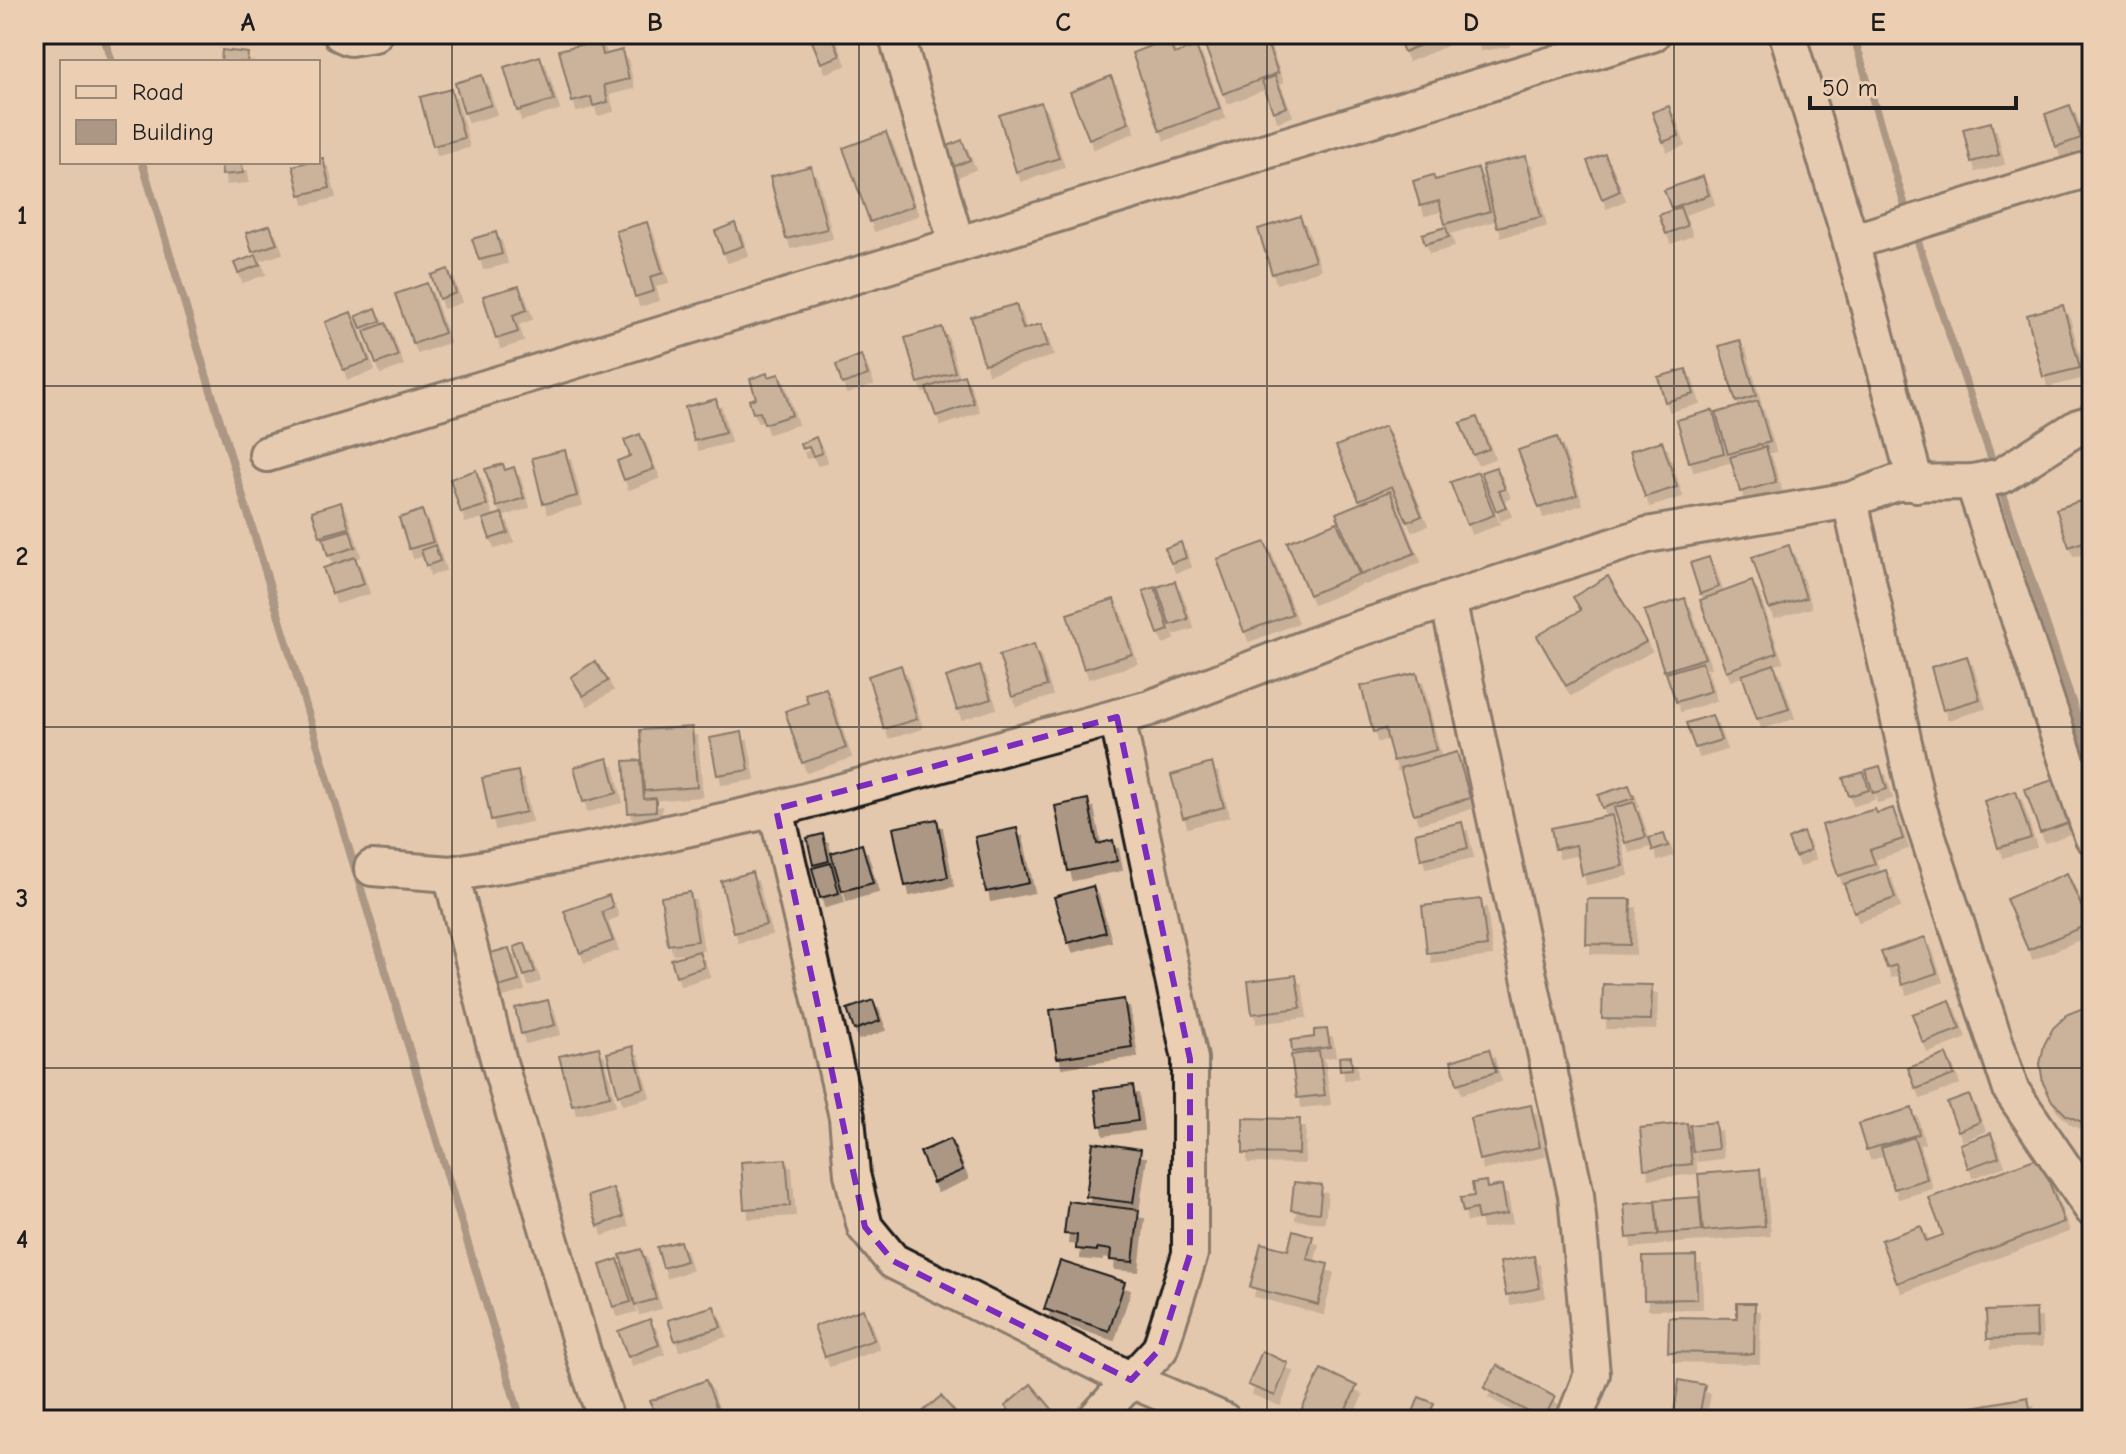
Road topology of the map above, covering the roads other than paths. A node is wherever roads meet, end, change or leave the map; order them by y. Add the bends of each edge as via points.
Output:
1 (341, 34) edge
2 (374, 34) edge
3 (896, 34) edge
4 (1652, 34) edge
5 (1787, 34) edge
6 (2092, 168) edge
7 (1851, 242) junction
8 (957, 245) junction
9 (2092, 423) edge
10 (267, 454) dead end
11 (1973, 482) junction
12 (1916, 484) junction
13 (1850, 500) junction
14 (1448, 600) junction
15 (1117, 717) junction
16 (776, 809) junction
17 (2092, 836) edge
18 (372, 868) dead end
19 (451, 874) junction
20 (2092, 1209) edge
21 (1131, 1380) junction
22 (606, 1420) edge
23 (1094, 1420) edge
24 (1223, 1420) edge
25 (1574, 1420) edge

1 - 2 street
3 - 8 street
4 - 8 street
5 - 7 street
6 - 7 street
7 - 12 street
8 - 10 street
9 - 11 street via 2001,476
11 - 12 street
11 - 17 street
12 - 13 street via 1896,483
13 - 14 street via 1647,535
13 - 20 street via 1918,806 2011,1090
14 - 15 street
14 - 25 street via 1576,1195 1592,1374
15 - 16 street
15 - 21 street via 1190,1059 1190,1254 1160,1349
16 - 19 street
16 - 21 street via 847,1117 852,1174 865,1227 893,1261
18 - 19 street
19 - 22 street via 499,1062
21 - 23 street
21 - 24 street

